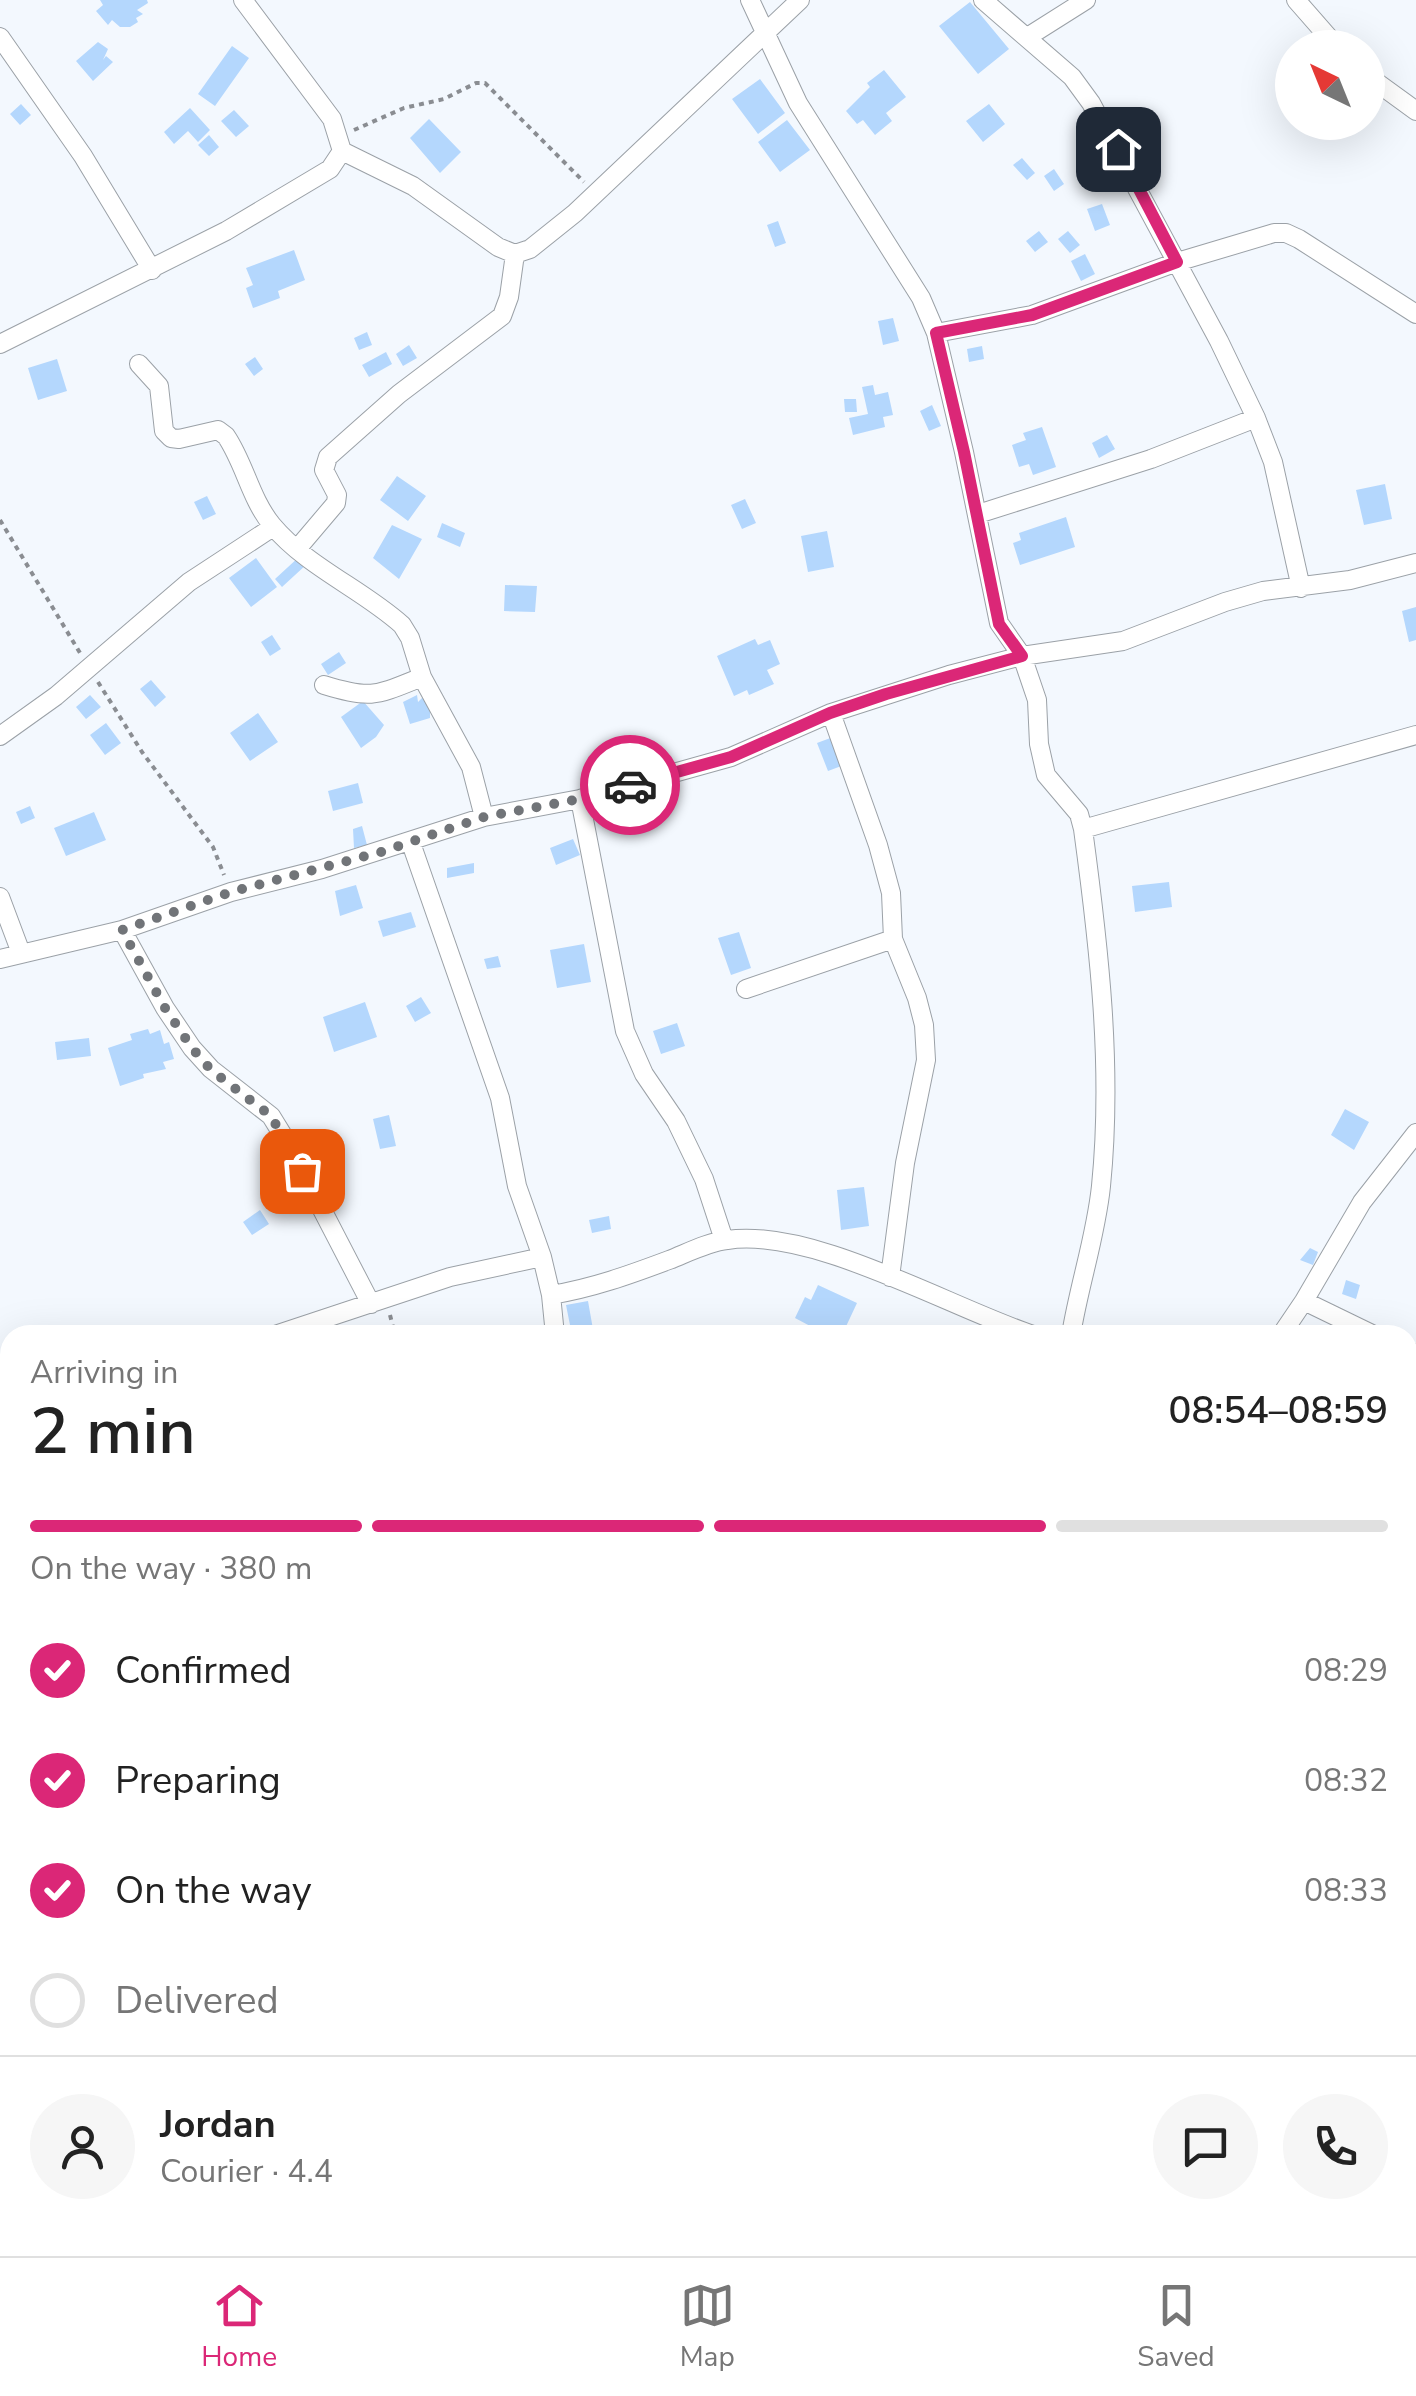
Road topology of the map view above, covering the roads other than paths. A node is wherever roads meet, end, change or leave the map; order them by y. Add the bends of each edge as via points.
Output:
1 (243, 0) edge
2 (750, 0) edge
3 (800, 0) edge
4 (983, 0) edge
5 (1086, 0) edge
6 (1296, 0) edge
7 (1322, 30) edge
8 (767, 32) junction
9 (1029, 36) junction
10 (0, 37) edge
11 (1385, 88) edge
12 (1416, 111) edge
13 (341, 143) junction
14 (515, 254) junction
15 (1177, 262) junction
16 (152, 270) junction
17 (1416, 314) edge
18 (936, 333) junction
19 (0, 344) edge
20 (139, 364) dead end
21 (1256, 418) junction
22 (978, 514) junction
23 (273, 526) junction
24 (297, 550) junction
25 (1416, 563) edge
26 (1302, 588) junction
27 (1022, 656) junction
28 (422, 677) junction
29 (324, 685) dead end
30 (830, 713) junction
31 (1416, 735) edge
32 (0, 736) edge
33 (580, 799) junction
34 (484, 817) junction
35 (1084, 829) junction
36 (411, 843) junction
37 (0, 897) edge
38 (122, 930) junction
39 (893, 938) junction
40 (21, 953) junction
41 (0, 959) edge
42 (746, 989) dead end
43 (1416, 1133) edge
44 (724, 1240) junction
45 (542, 1257) junction
46 (890, 1276) junction
47 (551, 1295) junction
48 (1304, 1302) junction
49 (371, 1304) junction
50 (306, 1325) edge
51 (554, 1325) edge
52 (1009, 1325) edge
53 (1073, 1325) edge
54 (1288, 1325) edge
55 (1353, 1325) edge

1 - 13 street via 332,119
2 - 8 street
3 - 8 street
4 - 9 street
5 - 9 street
6 - 7 street
8 - 14 street via 556,230
8 - 18 street via 798,104 921,298
9 - 15 street via 1092,103
10 - 16 street via 84,156
11 - 12 street
13 - 14 street
13 - 16 street via 330,169
14 - 24 street via 502,316 328,457 324,470 336,503
15 - 17 street via 1286,233
15 - 18 street via 1032,315
15 - 21 street
16 - 19 street
18 - 22 street
20 - 23 street via 159,386 164,431 179,439 218,430 226,436
21 - 22 street
21 - 26 street
22 - 27 street via 999,624
23 - 24 street
23 - 32 street via 189,582
24 - 28 street via 402,625
25 - 26 street
26 - 27 street via 1225,602 1123,641
27 - 30 street
27 - 35 street via 1036,700 1046,775
28 - 29 street via 378,695
28 - 34 street via 471,767
30 - 33 street via 731,757
30 - 39 street via 892,893
31 - 35 street
33 - 34 street
33 - 44 street via 626,1031 704,1179
34 - 36 street
35 - 53 street via 1103,1000 1105,1135 1096,1223
36 - 38 street
36 - 45 street via 500,1098 517,1186
37 - 40 street
38 - 40 street
38 - 49 street via 192,1048 271,1116
39 - 42 street
39 - 46 street via 917,998 926,1060
40 - 41 street
43 - 48 street via 1362,1202
44 - 46 street via 800,1246
44 - 47 street via 596,1287
45 - 47 street
45 - 49 street via 450,1277
46 - 52 street
47 - 51 street
48 - 54 street
48 - 55 street
49 - 50 street

